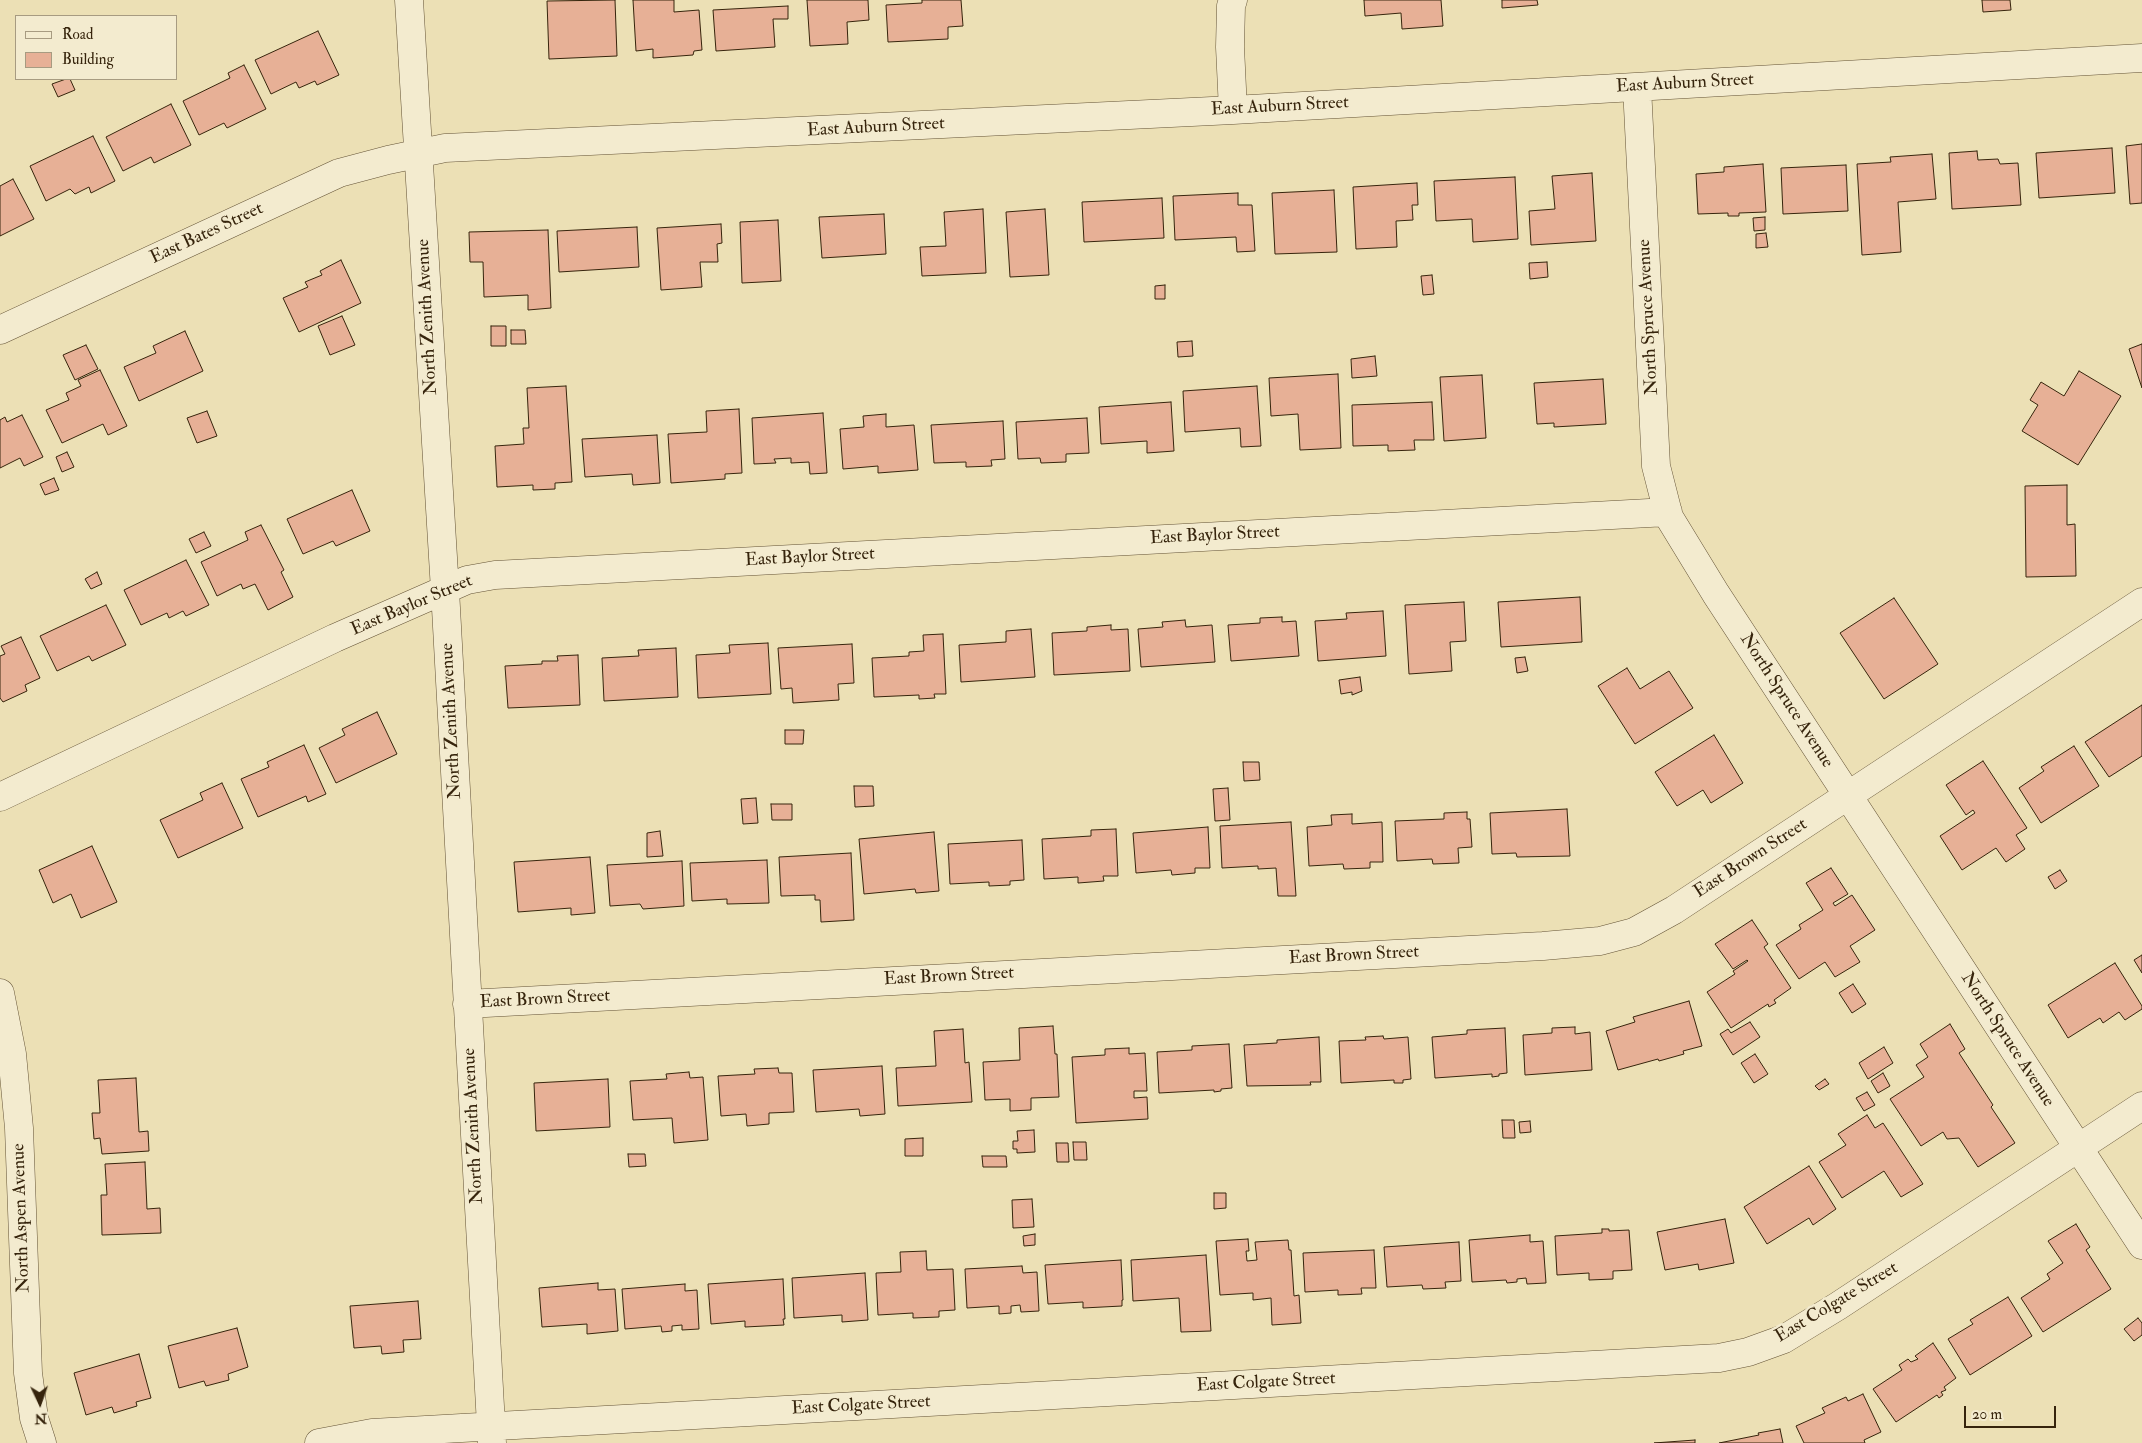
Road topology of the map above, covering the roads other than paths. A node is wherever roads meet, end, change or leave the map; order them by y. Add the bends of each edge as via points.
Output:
1 (409, 0) edge
2 (1233, 0) edge
3 (2142, 58) edge
4 (1637, 87) junction
5 (1233, 110) junction
6 (419, 154) junction
7 (0, 330) edge
8 (1668, 512) junction
9 (445, 590) junction
10 (2142, 602) edge
11 (1848, 796) junction
12 (0, 797) edge
13 (0, 993) edge
14 (467, 1004) junction
15 (2142, 1106) edge
16 (2078, 1148) junction
17 (2142, 1245) edge
18 (491, 1435) edge
19 (42, 1443) edge
20 (319, 1443) edge

1 - 6 street, North Zenith Avenue
2 - 5 street via 1230,47
3 - 4 street, East Auburn Street
4 - 5 street, East Auburn Street
4 - 8 street, North Spruce Avenue via 1656,466
5 - 6 street, East Auburn Street via 445,148
6 - 7 street, East Bates Street via 339,173
6 - 9 street, North Zenith Avenue
8 - 9 street, East Baylor Street via 495,575 467,580
8 - 11 street, North Spruce Avenue via 1716,594
9 - 12 street, East Baylor Street via 326,642
9 - 14 street, North Zenith Avenue
10 - 11 street, East Brown Street
11 - 14 street, East Brown Street via 1674,910 1634,932 1600,941
11 - 16 street, North Spruce Avenue
13 - 19 street, North Aspen Avenue via 12,1054 19,1128 28,1373 34,1418
14 - 18 street, North Zenith Avenue
15 - 16 street, East Colgate Street
16 - 17 street, North Spruce Avenue
16 - 18 street, East Colgate Street via 1784,1339 1719,1358
18 - 20 street, East Colgate Street via 372,1433

